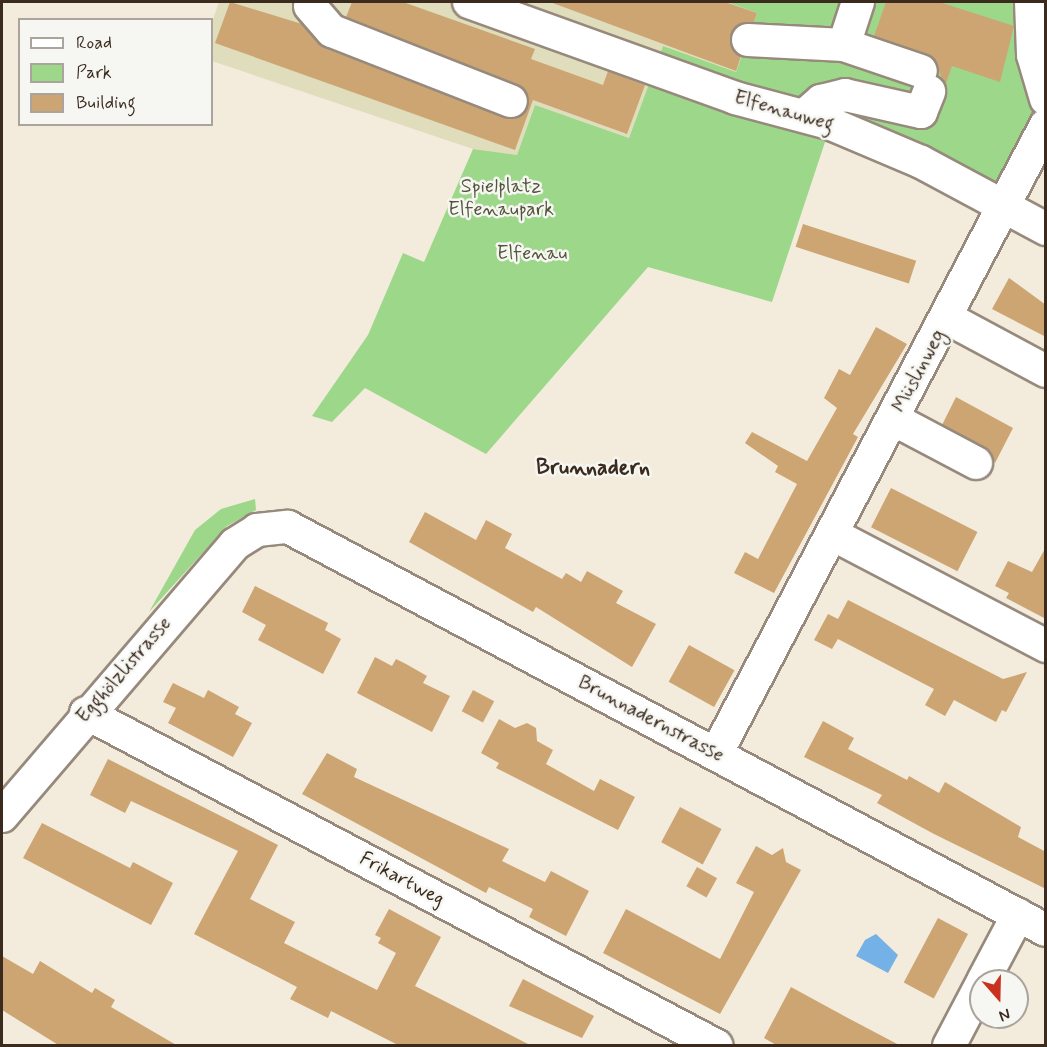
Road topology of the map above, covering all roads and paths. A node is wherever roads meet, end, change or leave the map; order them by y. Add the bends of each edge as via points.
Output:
1 (469, 2) edge
2 (858, 2) edge
3 (1031, 2) edge
4 (306, 3) edge
5 (748, 40) dead end
6 (844, 45) junction
7 (1046, 99) edge
8 (511, 101) dead end
9 (806, 114) junction
10 (1046, 125) edge
11 (1006, 208) junction
12 (1046, 229) edge
13 (947, 318) junction
14 (1046, 371) edge
15 (893, 419) junction
16 (976, 463) dead end
17 (253, 531) joint
18 (832, 534) junction
19 (1046, 646) edge
20 (86, 713) junction
21 (716, 754) junction
22 (2, 816) edge
23 (1018, 915) junction
24 (1046, 930) edge
25 (989, 969) edge
26 (969, 1008) edge
27 (717, 1046) edge
28 (949, 1046) edge

1 - 9 street, Elfenauweg via 735,98
2 - 6 street
3 - 7 street via 1033,55
4 - 8 street via 332,31
5 - 6 street
6 - 9 street via 925,82 921,112 845,95 821,101
9 - 11 street, Elfenauweg via 921,162
10 - 11 street
11 - 12 street, Elfenauweg
11 - 13 street, Müslinweg
13 - 14 street
13 - 15 street, Müslinweg
15 - 16 street
15 - 18 street, Müslinweg
17 - 20 street, Egghölzlistrasse
17 - 21 street, Brunnadernstrasse via 278,526 303,532
18 - 19 street
18 - 21 street, Müslinweg
20 - 22 street, Egghölzlistrasse
20 - 27 street, Frikartweg
21 - 23 street, Brunnadernstrasse
23 - 24 street, Brunnadernstrasse
23 - 25 street
26 - 28 street

